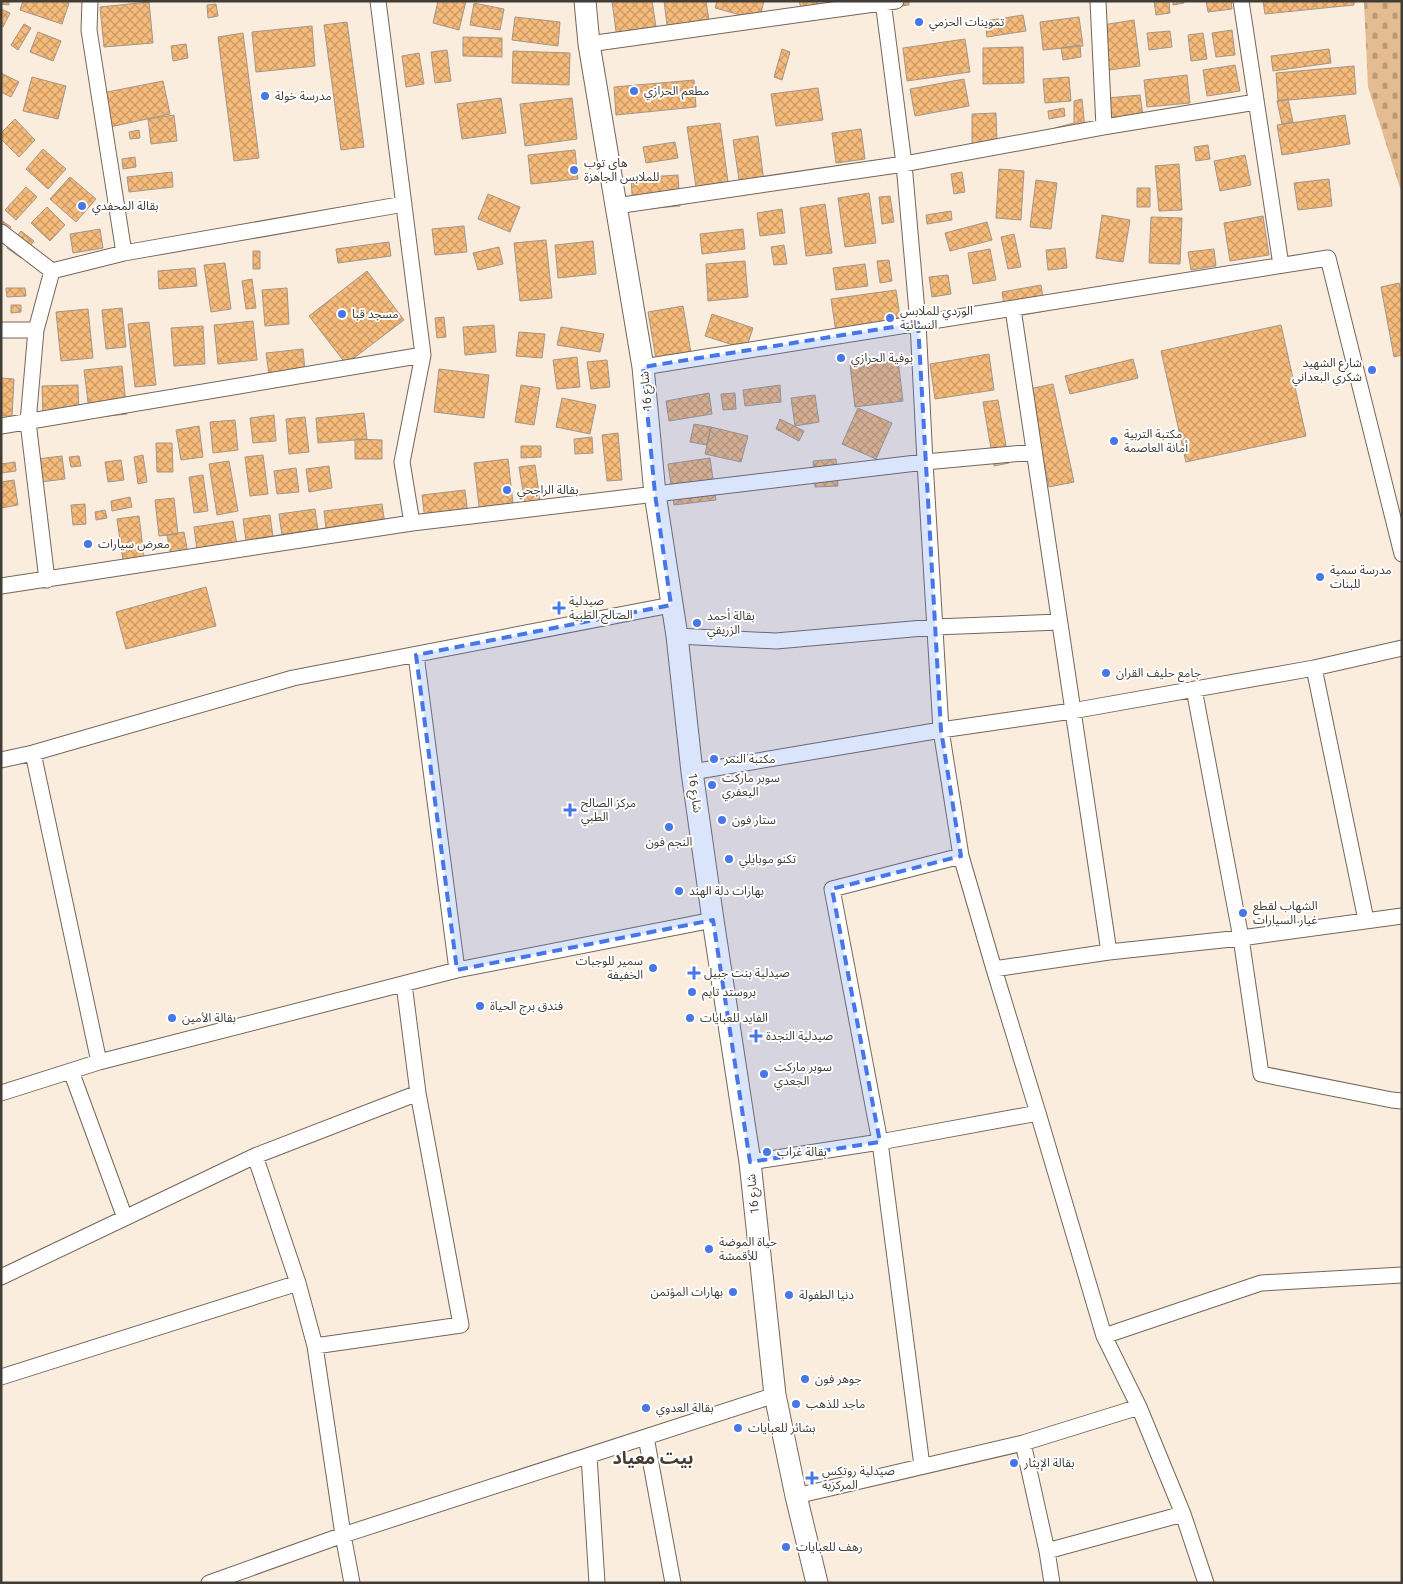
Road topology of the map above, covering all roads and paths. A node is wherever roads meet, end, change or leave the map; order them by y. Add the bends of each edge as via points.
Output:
1 (90, 1) edge
2 (378, 1) edge
3 (585, 1) edge
4 (1098, 1) edge
5 (1241, 1) edge
6 (887, 2) edge
7 (589, 44) junction
8 (1256, 102) junction
9 (1104, 127) junction
10 (904, 164) junction
11 (404, 204) junction
12 (616, 206) junction
13 (1, 232) edge
14 (124, 253) junction
15 (1281, 265) junction
16 (52, 271) junction
17 (1013, 309) junction
18 (918, 323) junction
19 (1, 330) edge
20 (36, 330) junction
21 (423, 355) junction
22 (643, 367) junction
23 (28, 422) junction
24 (1, 426) edge
25 (1034, 452) junction
26 (925, 462) junction
27 (655, 494) junction
28 (412, 524) junction
29 (1400, 535) edge
30 (1402, 554) edge
31 (48, 580) junction
32 (1, 586) edge
33 (671, 605) junction
34 (1059, 622) junction
35 (935, 626) junction
36 (677, 636) junction
37 (1402, 648) edge
38 (416, 655) junction
39 (1314, 668) junction
40 (1194, 689) junction
41 (1072, 711) junction
42 (941, 730) junction
43 (33, 753) junction
44 (1, 760) edge
45 (692, 772) junction
46 (961, 856) junction
47 (1402, 916) edge
48 (713, 920) junction
49 (1366, 920) junction
50 (1241, 938) junction
51 (1109, 952) junction
52 (994, 969) junction
53 (457, 970) junction
54 (404, 984) junction
55 (99, 1062) junction
56 (72, 1071) junction
57 (1, 1093) edge
58 (418, 1093) junction
59 (1402, 1100) edge
60 (1038, 1113) junction
61 (880, 1142) junction
62 (255, 1156) junction
63 (750, 1162) junction
64 (125, 1218) junction
65 (1402, 1275) edge
66 (1, 1277) edge
67 (298, 1283) junction
68 (1104, 1336) junction
69 (315, 1346) junction
70 (1, 1376) edge
71 (775, 1395) junction
72 (1139, 1407) junction
73 (646, 1437) junction
74 (1023, 1443) junction
75 (589, 1456) junction
76 (922, 1466) junction
77 (796, 1496) junction
78 (1183, 1514) junction
79 (343, 1535) junction
80 (1046, 1551) junction
81 (209, 1583) edge
82 (352, 1583) edge
83 (597, 1583) edge
84 (673, 1583) edge
85 (817, 1583) edge
86 (1052, 1583) edge
87 (1206, 1583) edge

1 - 14 street via 89,30
2 - 11 street
3 - 7 street, شارع 16
4 - 9 street
5 - 8 street
6 - 7 street
6 - 10 street
7 - 12 street, شارع 16
8 - 9 street
8 - 15 street
9 - 10 street
10 - 12 street
10 - 18 street
11 - 14 street
11 - 21 street
12 - 22 street, شارع 16
13 - 16 street
14 - 16 street
15 - 17 street
15 - 29 street via 1328,258
16 - 20 street
17 - 18 street
17 - 25 street
18 - 22 street
18 - 26 street
19 - 20 street
20 - 23 street
21 - 23 street
21 - 28 street via 402,462
22 - 27 street, شارع 16
23 - 24 street
23 - 31 street
25 - 26 street
25 - 34 street
26 - 27 street
26 - 35 street
27 - 28 street
27 - 33 street, شارع 16
28 - 31 street
29 - 30 street
31 - 32 street
33 - 36 street, شارع 16
33 - 38 street
34 - 35 street
34 - 41 street
35 - 36 street via 776,641
35 - 42 street
36 - 45 street, شارع 16
37 - 39 street
38 - 43 street via 293,678
38 - 53 street
39 - 40 street
39 - 49 street
40 - 41 street
40 - 50 street
41 - 42 street
41 - 51 street
42 - 45 street
42 - 46 street
43 - 44 street
43 - 55 street
45 - 48 street, شارع 16
46 - 52 street
46 - 61 street via 832,889
47 - 49 street
48 - 53 street
48 - 63 street, شارع 16
49 - 50 street
50 - 51 street
50 - 59 street via 1261,1074
51 - 52 street
52 - 60 street
53 - 54 street
54 - 55 street
54 - 58 street
55 - 56 street
56 - 57 street
56 - 64 street
58 - 62 street
58 - 69 street via 461,1325
60 - 61 street
60 - 68 street
61 - 63 street
61 - 76 street
62 - 64 street
62 - 67 street
63 - 71 street, شارع 16
64 - 66 street
65 - 68 street via 1261,1283
67 - 69 street
67 - 70 street
68 - 72 street
69 - 79 street
71 - 73 street
71 - 77 street, شارع 16
72 - 74 street
72 - 78 street
73 - 75 street
73 - 84 street
74 - 76 street
74 - 80 street
75 - 79 street
75 - 83 street
76 - 77 street
77 - 85 street, شارع 16
78 - 80 street
78 - 87 street
79 - 81 street
79 - 82 street
80 - 86 street

